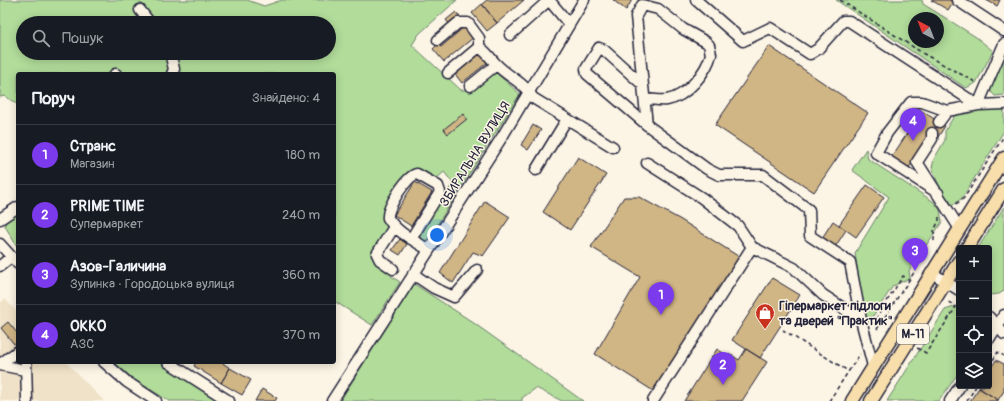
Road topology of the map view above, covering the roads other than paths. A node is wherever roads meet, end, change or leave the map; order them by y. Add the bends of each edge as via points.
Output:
1 (584, 0) edge
2 (696, 0) edge
3 (956, 0) edge
4 (553, 2) edge
5 (140, 10) dead end
6 (145, 16) edge
7 (569, 24) junction
8 (1004, 31) edge
9 (510, 35) dead end
10 (438, 40) dead end
11 (1004, 44) edge
12 (479, 46) junction
13 (172, 60) edge
14 (496, 65) junction
15 (173, 72) edge
16 (448, 73) dead end
17 (643, 84) junction
18 (470, 86) dead end
19 (529, 92) junction
20 (645, 99) junction
21 (1004, 104) edge
22 (978, 105) junction
23 (947, 111) junction
24 (567, 119) junction
25 (939, 122) dead end
26 (648, 125) junction
27 (932, 133) dead end
28 (613, 147) dead end
29 (1004, 158) edge
30 (647, 162) dead end
31 (536, 170) dead end
32 (1004, 189) edge
33 (938, 193) junction
34 (16, 208) edge
35 (0, 219) edge
36 (394, 227) junction
37 (960, 229) junction
38 (411, 239) junction
39 (0, 244) edge
40 (969, 245) edge
41 (752, 247) junction
42 (429, 250) junction
43 (15, 261) edge
44 (0, 266) edge
45 (956, 266) edge
46 (393, 269) dead end
47 (477, 270) dead end
48 (932, 273) junction
49 (414, 274) junction
50 (946, 282) junction
51 (956, 288) edge
52 (1004, 315) edge
53 (861, 320) junction
54 (992, 320) edge
55 (1001, 330) edge
56 (992, 337) edge
57 (16, 352) edge
58 (0, 364) edge
59 (106, 364) edge
60 (171, 364) edge
61 (25, 366) edge
62 (873, 366) junction
63 (958, 389) edge
64 (27, 401) edge
65 (156, 401) edge
66 (229, 401) edge
67 (332, 401) edge
68 (653, 401) edge
69 (852, 401) edge
70 (871, 401) edge
71 (950, 401) edge

1 - 7 street, ЗБИРАЛЬНА ВУЛИЦЯ
2 - 22 street via 743,41 770,28 810,54 818,49 843,21 849,21
3 - 8 street
4 - 7 street
4 - 9 street
5 - 6 street
7 - 19 street, ЗБИРАЛЬНА ВУЛИЦЯ
10 - 12 street via 458,23 464,22 471,25 479,38
11 - 22 street
12 - 14 street via 488,53
12 - 16 street
13 - 15 street
14 - 18 street
14 - 19 street via 526,86
17 - 20 street
17 - 20 street via 636,16 642,5 658,9 706,42 711,50 691,87 680,95 666,100
17 - 26 street via 604,50 598,48 586,69 587,74
19 - 24 street via 533,98
19 - 42 street, ЗБИРАЛЬНА ВУЛИЦЯ
20 - 26 street
21 - 22 street
22 - 23 street
23 - 25 street
23 - 33 street via 922,102 911,102 887,133 876,153
24 - 28 street
24 - 31 street
26 - 53 street via 707,169 719,175 762,175 809,210 810,236 850,262
27 - 33 street via 932,139 917,162
29 - 37 main road, М-11
30 - 41 street via 702,198 738,226
32 - 40 main road
33 - 37 street
34 - 35 street
36 - 38 street
36 - 38 street via 388,218 388,211 411,176 420,174 438,186 440,192
36 - 46 street via 377,254 380,260
37 - 48 main road, М-11
38 - 42 street
39 - 43 street
41 - 53 street via 794,268 824,295
41 - 68 street
42 - 49 street, ЗБИРАЛЬНА ВУЛИЦЯ
43 - 44 street
45 - 50 main road, М-11
47 - 49 street via 454,297 434,288
48 - 50 street
48 - 62 main road, М-11
49 - 67 street, ЗБИРАЛЬНА ВУЛИЦЯ
50 - 51 street
50 - 70 main road, М-11
52 - 55 street
53 - 62 street
54 - 55 street
55 - 56 street
57 - 58 street
58 - 61 street
59 - 65 street via 127,382
60 - 66 street
61 - 64 street
62 - 69 main road, М-11
63 - 71 street

